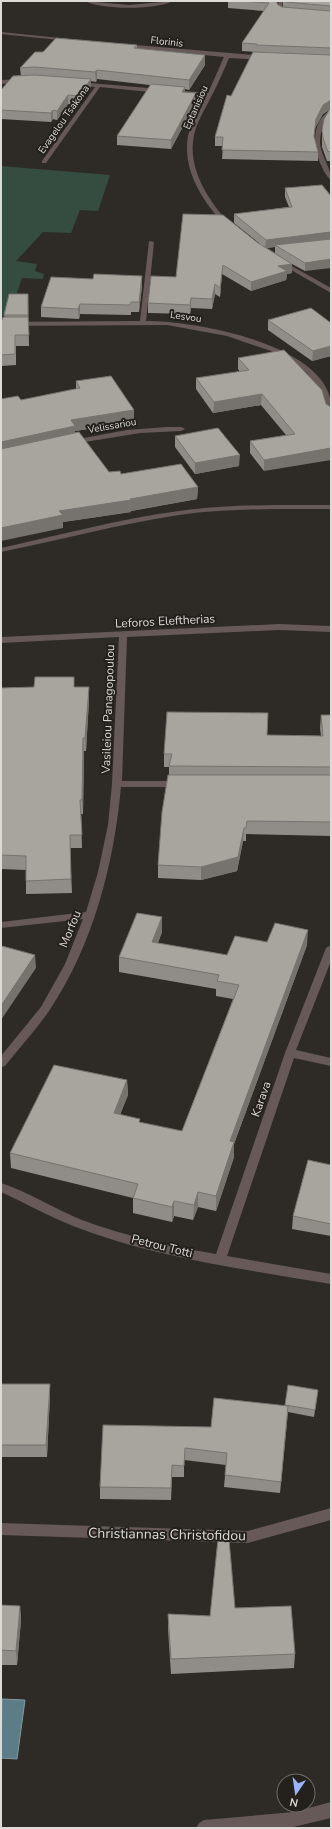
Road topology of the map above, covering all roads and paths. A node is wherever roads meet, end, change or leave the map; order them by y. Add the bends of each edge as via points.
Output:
1 (88, 1) edge
2 (171, 1) edge
3 (281, 1) edge
4 (292, 14) edge
5 (1, 32) edge
6 (76, 41) edge
7 (121, 46) edge
8 (227, 56) junction
9 (274, 59) edge
10 (29, 80) edge
11 (1, 82) edge
12 (74, 84) edge
13 (98, 86) junction
14 (165, 91) edge
15 (180, 92) edge
16 (210, 95) junction
17 (331, 112) edge
18 (44, 162) dead end
19 (331, 178) edge
20 (232, 227) edge
21 (151, 242) dead end
22 (276, 259) edge
23 (331, 291) edge
24 (143, 322) junction
25 (1, 324) edge
26 (331, 415) edge
27 (181, 429) dead end
28 (63, 445) edge
29 (331, 507) edge
30 (1, 550) edge
31 (331, 630) edge
32 (124, 634) junction
33 (1, 640) edge
34 (117, 784) junction
35 (188, 784) edge
36 (90, 915) junction
37 (1, 925) edge
38 (331, 948) edge
39 (290, 1053) junction
40 (331, 1062) edge
41 (1, 1063) edge
42 (1, 1187) edge
43 (220, 1260) junction
44 (331, 1279) edge
45 (331, 1514) edge
46 (1, 1529) edge
47 (331, 1810) edge
48 (204, 1828) edge

1 - 2 street via 140,6
3 - 4 street via 278,8 280,11
5 - 6 street
7 - 8 street, Florinis
8 - 9 street, Florinis
8 - 16 street, Eptanisiou
10 - 11 street
12 - 13 street
13 - 14 street
13 - 18 street, Evagelou Tsakona
15 - 16 street
16 - 20 street, Eptanisiou via 191,138 191,157 195,175 204,195
17 - 19 street via 322,121 317,145 319,157
21 - 24 street
22 - 23 street
24 - 25 street, Lesvou
24 - 26 street, Lesvou via 187,325 214,331 256,342 284,355 298,363 321,386
27 - 28 street, Velissariou via 136,430
29 - 30 street via 205,510 96,528
31 - 32 street, Leforos Eleftherias via 279,627
32 - 33 street, Leforos Eleftherias
32 - 34 street, Vasileiou Panagopoulou
34 - 35 street
34 - 36 street, Morfou via 103,872
36 - 37 street
36 - 41 street, Morfou via 70,964 45,1009
38 - 39 street, Karava
39 - 40 street
39 - 43 street, Karava
42 - 43 street, Petrou Totti via 78,1223 147,1244
43 - 44 street, Petrou Totti
45 - 46 street, Christiannas Christofidou via 248,1537
47 - 48 street via 294,1820

